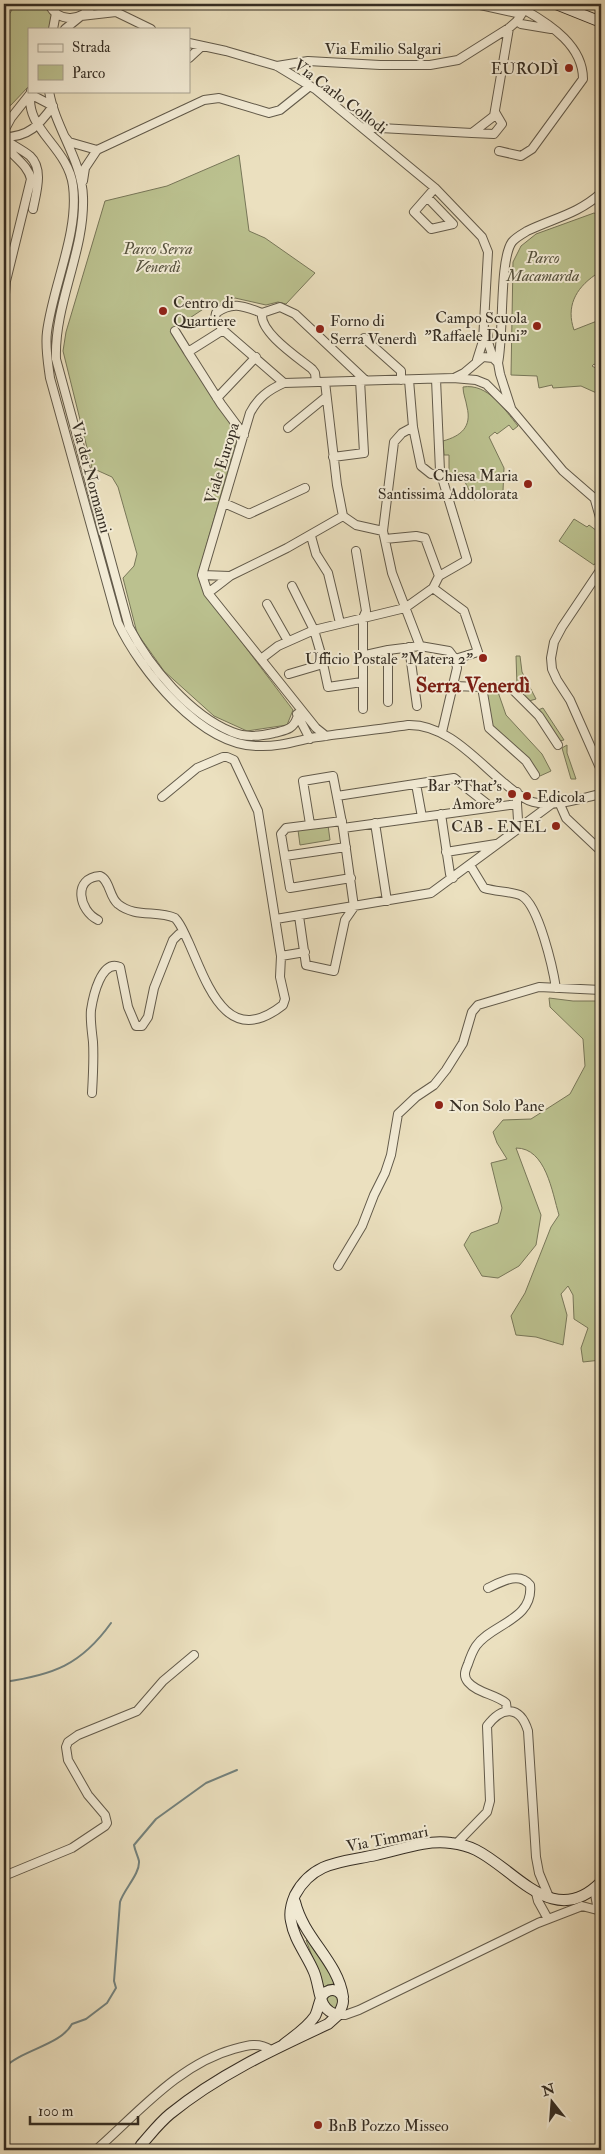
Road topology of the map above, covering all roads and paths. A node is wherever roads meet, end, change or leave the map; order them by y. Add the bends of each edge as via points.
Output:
1 (93, 4) edge
2 (109, 4) edge
3 (476, 4) edge
4 (556, 4) edge
5 (50, 7) edge
6 (116, 12) junction
7 (523, 12) edge
8 (81, 16) junction
9 (601, 22) edge
10 (53, 28) edge
11 (66, 28) edge
12 (149, 28) edge
13 (509, 28) junction
14 (553, 29) junction
15 (190, 43) edge
16 (202, 46) junction
17 (190, 57) edge
18 (277, 66) junction
19 (310, 86) junction
20 (49, 92) edge
21 (31, 93) edge
22 (52, 106) junction
23 (495, 112) junction
24 (38, 126) junction
25 (362, 127) junction
26 (4, 132) edge
27 (472, 133) junction
28 (63, 135) junction
29 (4, 140) edge
30 (97, 150) junction
31 (499, 151) dead end
32 (83, 186) junction
33 (435, 188) junction
34 (601, 193) edge
35 (426, 197) junction
36 (34, 209) dead end
37 (4, 308) edge
38 (262, 313) junction
39 (223, 330) junction
40 (175, 331) dead end
41 (364, 338) dead end
42 (188, 352) junction
43 (256, 357) junction
44 (496, 361) junction
45 (475, 363) junction
46 (500, 374) junction
47 (453, 378) junction
48 (436, 379) junction
49 (363, 380) junction
50 (405, 380) junction
51 (476, 380) junction
52 (316, 382) junction
53 (325, 382) junction
54 (284, 383) junction
55 (486, 384) junction
56 (326, 397) junction
57 (217, 398) junction
58 (512, 410) junction
59 (413, 427) junction
60 (288, 428) dead end
61 (244, 435) junction
62 (334, 457) junction
63 (440, 473) junction
64 (305, 488) dead end
65 (598, 502) edge
66 (224, 503) junction
67 (343, 516) junction
68 (601, 521) edge
69 (384, 535) junction
70 (311, 536) junction
71 (356, 551) dead end
72 (601, 568) edge
73 (202, 575) junction
74 (230, 576) junction
75 (439, 576) junction
76 (292, 586) dead end
77 (433, 588) junction
78 (208, 593) junction
79 (266, 604) dead end
80 (405, 608) junction
81 (362, 618) junction
82 (340, 623) junction
83 (314, 630) junction
84 (288, 641) junction
85 (420, 646) junction
86 (410, 647) junction
87 (388, 650) junction
88 (361, 656) junction
89 (261, 659) junction
90 (455, 660) junction
91 (323, 664) junction
92 (289, 674) dead end
93 (362, 682) junction
94 (453, 686) junction
95 (482, 687) junction
96 (295, 702) junction
97 (388, 702) dead end
98 (417, 706) dead end
99 (363, 710) dead end
100 (297, 718) junction
101 (442, 732) junction
102 (326, 736) junction
103 (310, 738) junction
104 (558, 746) dead end
105 (601, 770) edge
106 (535, 775) dead end
107 (416, 784) junction
108 (516, 792) junction
109 (601, 794) edge
110 (336, 796) junction
111 (162, 797) dead end
112 (556, 802) junction
113 (517, 804) junction
114 (491, 807) junction
115 (441, 814) junction
116 (422, 816) junction
117 (310, 824) junction
118 (342, 824) junction
119 (375, 824) junction
120 (522, 826) junction
121 (500, 843) junction
122 (346, 847) junction
123 (601, 851) edge
124 (446, 852) junction
125 (285, 856) junction
126 (470, 865) junction
127 (351, 878) junction
128 (453, 878) junction
129 (387, 901) junction
130 (354, 907) junction
131 (299, 916) junction
132 (276, 919) junction
133 (98, 920) dead end
134 (184, 934) junction
135 (304, 952) junction
136 (281, 956) junction
137 (556, 988) junction
138 (601, 990) edge
139 (92, 1093) dead end
140 (338, 1266) dead end
141 (488, 1588) dead end
142 (194, 1655) dead end
143 (508, 1711) junction
144 (456, 1844) junction
145 (4, 1876) edge
146 (598, 1885) edge
147 (536, 1893) junction
148 (549, 1897) junction
149 (294, 1898) junction
150 (601, 1911) edge
151 (548, 1918) junction
152 (343, 2000) junction
153 (321, 2001) junction
154 (359, 2010) junction
155 (338, 2015) junction
156 (283, 2045) junction
157 (271, 2050) junction
158 (96, 2150) edge
159 (140, 2150) edge

1 - 8 street
2 - 6 street
3 - 7 street
4 - 9 main road
5 - 8 street via 67,18
5 - 10 street
6 - 8 street
6 - 12 street
7 - 13 street, Via Emilio Salgari
7 - 14 street
7 - 14 street via 521,24
8 - 11 street
13 - 18 street, Via Emilio Salgari via 458,60 440,63 380,65 308,61
13 - 23 street
14 - 31 street via 571,44 580,60 583,79 532,149 521,156
15 - 16 street, Via Carlo Collodi
16 - 17 street
16 - 18 street, Via Carlo Collodi
18 - 19 street, Via Carlo Collodi
19 - 25 street, Via Carlo Collodi
19 - 30 street via 280,110 269,113 219,98 204,100
20 - 22 street, Via dei Normanni
21 - 22 street
21 - 24 street, Via dei Normanni via 29,108
21 - 26 street
22 - 24 street
22 - 28 street, Via dei Normanni
23 - 27 street
23 - 27 street via 502,124 494,134
24 - 29 street
24 - 103 street, Via dei Normanni via 68,169 74,200 72,222 46,334 50,378 118,623 146,670 168,695 203,725 244,745 293,743
25 - 27 street
25 - 33 street, Via Carlo Collodi
28 - 30 street via 69,142
28 - 32 street, Via dei Normanni
29 - 36 street via 30,157 36,166
29 - 37 street via 9,152 29,171 31,179 6,281
30 - 32 street via 85,168
32 - 100 street, Via dei Normanni via 82,222 55,338 56,359 129,627 165,680 196,709 233,733 265,735 290,729
33 - 35 street
33 - 44 street, Via Carlo Collodi via 444,192 489,241 492,270 488,342
33 - 45 street, Via Carlo Collodi via 482,237 488,252 484,341
34 - 44 street via 590,204 526,232 512,242 505,258 501,348
35 - 35 street via 414,212 431,229 454,224
38 - 39 street via 234,305 225,307 216,313 215,318
38 - 49 street via 280,307 295,314
38 - 52 street via 261,322 267,331 312,369
39 - 42 street
39 - 43 street
40 - 42 street
41 - 50 street via 401,372
42 - 57 street
43 - 54 street
43 - 57 street
44 - 45 street via 483,357
44 - 46 street
45 - 47 street
45 - 51 street via 472,372
46 - 55 street via 495,381
46 - 58 street
47 - 48 street, Viale Europa
47 - 51 street, Viale Europa
48 - 50 street, Viale Europa
48 - 63 street
49 - 50 street, Viale Europa
49 - 53 street, Viale Europa
49 - 62 street via 364,453
50 - 59 street
51 - 55 street
52 - 53 street, Viale Europa
52 - 54 street, Viale Europa
53 - 56 street
54 - 61 street, Viale Europa via 268,390 255,403
55 - 58 street
56 - 60 street
56 - 62 street
57 - 61 street
58 - 65 street via 563,471
59 - 63 street via 422,466 431,474
59 - 69 street via 402,432 394,442
61 - 66 street, Viale Europa
62 - 67 street
63 - 75 street via 467,560
64 - 66 street via 249,514
65 - 68 street
66 - 73 street, Viale Europa
67 - 69 street via 356,526
67 - 70 street
69 - 75 street via 425,538
69 - 80 street via 392,574
70 - 74 street
70 - 82 street via 316,554 328,574
71 - 81 street via 366,611
72 - 105 street via 562,626 551,658 556,680 570,700
73 - 74 street
73 - 78 street
74 - 78 street
75 - 77 street
76 - 83 street
77 - 80 street
77 - 90 street via 464,611 478,652
78 - 89 street
79 - 84 street
80 - 81 street
80 - 85 street
81 - 82 street
81 - 88 street
82 - 83 street
83 - 84 street
83 - 91 street
84 - 89 street
85 - 86 street
85 - 90 street via 449,651
86 - 87 street
86 - 98 street
87 - 88 street
87 - 97 street
88 - 93 street
89 - 96 street
90 - 94 street via 457,668
91 - 92 street
91 - 93 street via 328,688
93 - 99 street
94 - 95 street
94 - 101 street
95 - 104 street via 511,688 538,716
95 - 106 street via 489,728 526,761
96 - 100 street
96 - 102 street
100 - 103 street
101 - 102 street via 410,725
101 - 108 street
102 - 103 street, Via dei Normanni
107 - 110 street
107 - 114 street via 454,778
107 - 116 street
108 - 112 street via 534,802
108 - 113 street
109 - 112 street
110 - 117 street via 333,776 304,780
110 - 118 street
111 - 132 street via 197,768 223,757 234,760 258,811
112 - 120 street
112 - 123 street via 566,818
113 - 114 street
113 - 120 street via 518,820
114 - 115 street
115 - 116 street
115 - 124 street
116 - 119 street
117 - 118 street
117 - 125 street via 286,828 281,834
118 - 119 street
118 - 122 street
119 - 129 street
120 - 121 street
121 - 124 street
121 - 126 street
122 - 125 street
122 - 127 street
124 - 128 street
125 - 127 street via 290,888
126 - 128 street
126 - 137 street via 484,888 521,896 528,902 551,957
127 - 130 street
128 - 129 street via 431,893
129 - 130 street
130 - 131 street
130 - 135 street via 345,920 334,971 306,965
131 - 132 street
131 - 135 street
132 - 136 street
133 - 134 street via 87,910 80,891 87,880 100,876 105,879 118,904 144,914 175,918
134 - 136 street via 223,1010 244,1020 279,1008 284,1002
134 - 139 street via 176,937 169,948 154,988 148,1017 142,1026 136,1026 132,1018 120,968 108,968 103,974 91,1011
135 - 136 street
137 - 138 street
137 - 140 street via 530,989 480,1003 475,1008 463,1042 446,1070 434,1085 398,1114 385,1173 362,1226
141 - 143 street via 520,1578 530,1585 530,1597 523,1610 476,1646 465,1671 471,1685 498,1696 506,1702
142 - 145 street via 163,1681 137,1711 68,1742 68,1760 105,1815 105,1826 72,1848
143 - 144 street via 500,1713 487,1726 490,1801 487,1812
143 - 148 street via 521,1717 528,1731 536,1857
144 - 147 main road, Via Timmari via 476,1850
144 - 149 main road, Via Timmari via 429,1843 328,1866 311,1873
146 - 148 main road, Via Timmari via 570,1899
146 - 150 street via 597,1905
147 - 148 main road, Via Timmari
147 - 151 street
149 - 152 main road via 299,1918 336,1974
149 - 153 main road via 290,1920 298,1944 314,1973
150 - 151 street via 582,1906
151 - 154 street
152 - 153 main road via 338,1992 332,1990 323,1994
152 - 154 street
152 - 155 main road
153 - 155 main road via 328,2012
153 - 156 main road via 306,2026
154 - 155 street
155 - 156 main road via 328,2024
156 - 157 main road
157 - 158 street via 261,2045 250,2045 206,2058 174,2080
157 - 159 main road via 223,2076 169,2115

